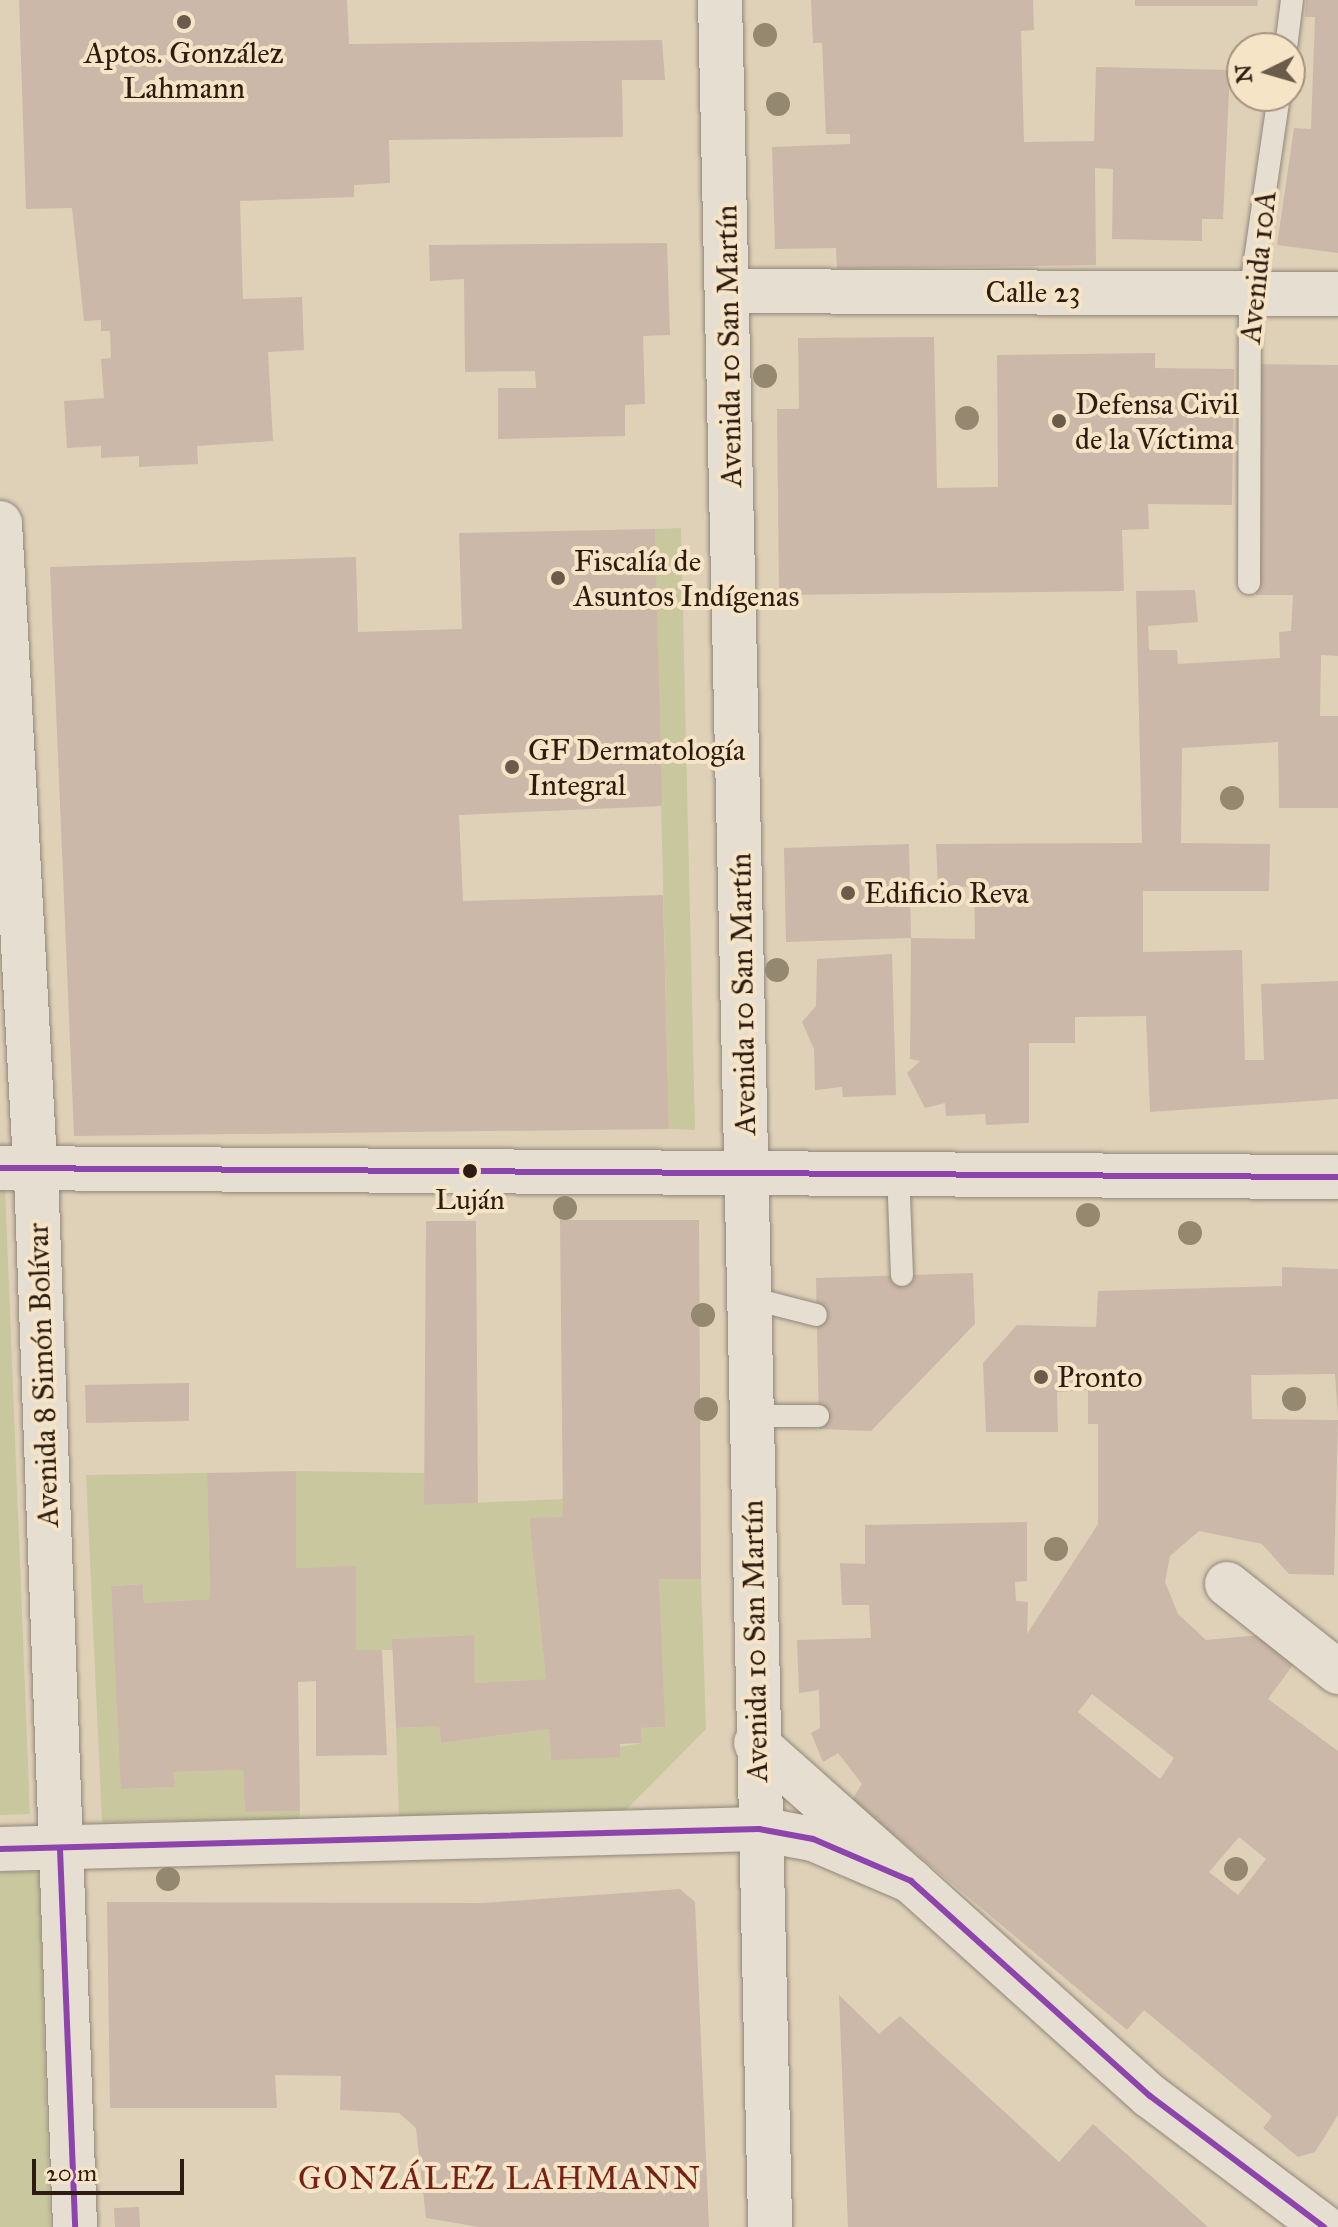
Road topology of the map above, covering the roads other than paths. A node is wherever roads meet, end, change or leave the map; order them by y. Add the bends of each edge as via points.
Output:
1 (720, 0) edge
2 (1292, 0) edge
3 (1288, 32) edge
4 (1277, 112) edge
5 (728, 291) junction
6 (1250, 294) junction
7 (1338, 294) edge
8 (0, 523) edge
9 (1249, 583) dead end
10 (18, 1168) edge
11 (747, 1170) junction
12 (898, 1171) junction
13 (1338, 1177) edge
14 (902, 1275) dead end
15 (750, 1298) junction
16 (816, 1315) dead end
17 (751, 1416) junction
18 (818, 1416) dead end
19 (1227, 1584) dead end
20 (1338, 1672) edge
21 (756, 1743) junction
22 (759, 1829) junction
23 (0, 1849) edge
24 (60, 1849) junction
25 (911, 1881) junction
26 (75, 2227) edge
27 (770, 2227) edge
28 (1324, 2227) edge

1 - 5 street, Avenida 10 San Martín
2 - 3 lane
4 - 6 lane, Avenida 10A
5 - 6 street, Calle 23
5 - 11 street, Avenida 10 San Martín
6 - 7 street, Calle 23
6 - 9 lane, Avenida 10A
8 - 10 street, Avenida 8 Simón Bolívar
10 - 11 street
10 - 24 street, Avenida 8 Simón Bolívar
11 - 12 street
11 - 15 street, Avenida 10 San Martín
12 - 13 street
12 - 14 lane
15 - 16 lane
15 - 17 street, Avenida 10 San Martín
17 - 18 lane
17 - 21 street, Avenida 10 San Martín
19 - 20 street
21 - 22 street, Avenida 10 San Martín
21 - 25 street
22 - 24 street
22 - 25 street via 813,1839
22 - 27 street, Avenida 10 San Martín
23 - 24 street
24 - 26 street, Avenida 8 Simón Bolívar
25 - 28 street via 1150,2096

